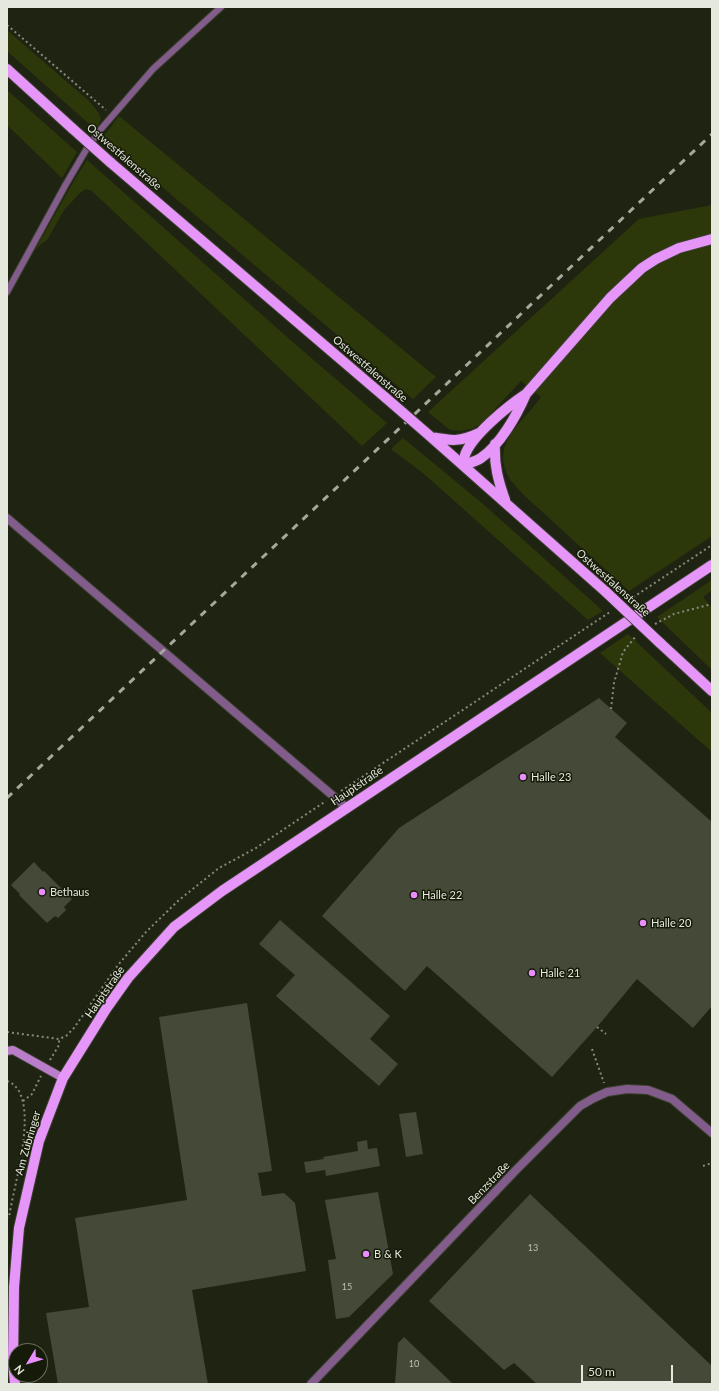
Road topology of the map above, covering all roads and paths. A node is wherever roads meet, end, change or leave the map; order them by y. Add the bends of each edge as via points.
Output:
1 (221, 7) edge
2 (7, 25) edge
3 (7, 69) edge
4 (112, 115) junction
5 (712, 239) edge
6 (7, 292) edge
7 (526, 394) junction
8 (481, 432) junction
9 (430, 437) junction
10 (495, 444) junction
11 (463, 465) junction
12 (506, 502) junction
13 (7, 518) edge
14 (712, 545) edge
15 (712, 565) edge
16 (623, 604) dead end
17 (616, 608) dead end
18 (712, 691) edge
19 (333, 797) junction
20 (346, 807) junction
21 (597, 1027) dead end
22 (7, 1032) edge
23 (606, 1034) dead end
24 (59, 1039) dead end
25 (592, 1049) dead end
26 (7, 1051) edge
27 (63, 1078) junction
28 (7, 1081) edge
29 (607, 1092) junction
30 (712, 1133) edge
31 (712, 1163) edge
32 (704, 1166) dead end
33 (8, 1225) edge
34 (16, 1384) edge
35 (311, 1384) edge

1 - 4 lane via 153,69
2 - 4 path
3 - 9 main road, Ostwestfalenstraße, bridge via 110,162
4 - 6 lane via 86,150
5 - 7 main road via 679,248 642,268 610,298
7 - 8 main road via 511,404
7 - 10 main road via 517,414
8 - 9 main road via 457,441
8 - 11 main road via 465,455
9 - 11 main road, Ostwestfalenstraße
10 - 11 main road via 480,459
10 - 12 main road via 494,458 498,480
11 - 12 main road, Ostwestfalenstraße
12 - 18 main road, Ostwestfalenstraße, bridge
13 - 19 street
14 - 16 path
15 - 20 main road, Hauptstraße
17 - 19 path
19 - 20 street
20 - 27 main road, Hauptstraße via 222,891 174,928 128,978 106,1008
21 - 23 path
22 - 24 path
25 - 29 path
26 - 27 street via 13,1050
27 - 34 main road, Am Zubringer via 39,1141 19,1228 14,1286 13,1362
28 - 33 path via 18,1090 23,1101 25,1119 23,1152
29 - 30 street, Benzstraße via 627,1089 648,1090 672,1099
29 - 35 street, Benzstraße via 580,1106 564,1121
31 - 32 path

